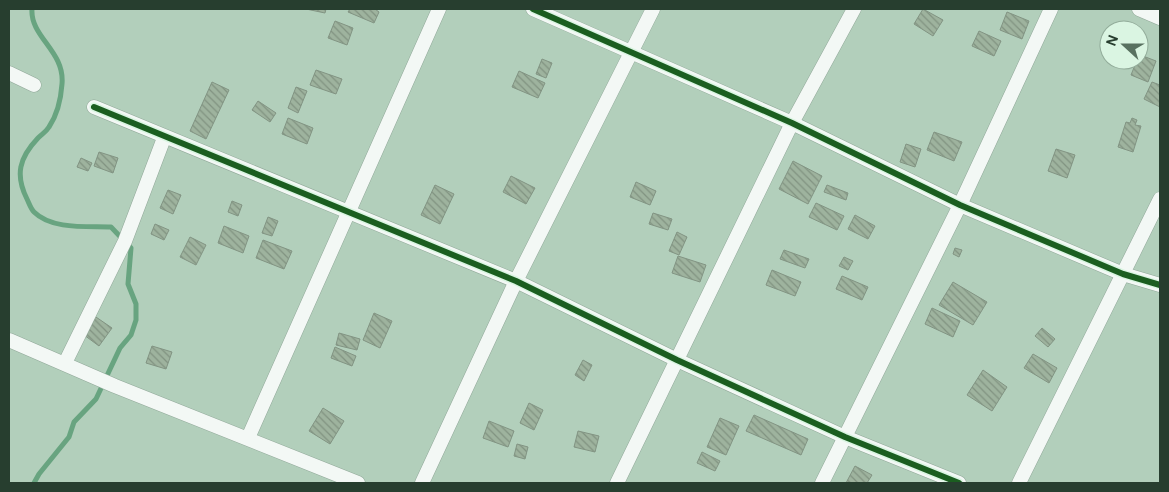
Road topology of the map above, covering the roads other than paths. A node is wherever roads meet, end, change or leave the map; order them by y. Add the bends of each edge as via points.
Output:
1 (439, 9) edge
2 (533, 9) edge
3 (653, 9) edge
4 (854, 9) edge
5 (1051, 9) edge
6 (1139, 9) edge
7 (1160, 18) edge
8 (632, 53) junction
9 (9, 73) edge
10 (34, 85) dead end
11 (94, 107) dead end
12 (792, 123) junction
13 (164, 138) junction
14 (1160, 199) edge
15 (960, 205) junction
16 (348, 211) junction
17 (1123, 274) junction
18 (516, 281) junction
19 (1160, 285) edge
20 (9, 340) edge
21 (677, 360) junction
22 (65, 363) junction
23 (844, 436) junction
24 (248, 438) junction
25 (358, 483) edge
26 (422, 483) edge
27 (617, 483) edge
28 (822, 483) edge
29 (959, 483) edge
30 (1019, 483) edge

1 - 16 street
2 - 8 street
3 - 8 street
4 - 12 street
5 - 15 street
6 - 7 street
8 - 12 street
8 - 18 street
9 - 10 street
11 - 13 street
12 - 15 street
12 - 21 street
13 - 16 street
13 - 22 street via 125,241
14 - 17 street
15 - 17 street
15 - 23 street
16 - 18 street
16 - 24 street
17 - 19 street
17 - 30 street
18 - 21 street
18 - 26 street
20 - 22 street
21 - 23 street
21 - 27 street
22 - 24 street
23 - 28 street
23 - 29 street
24 - 25 street

